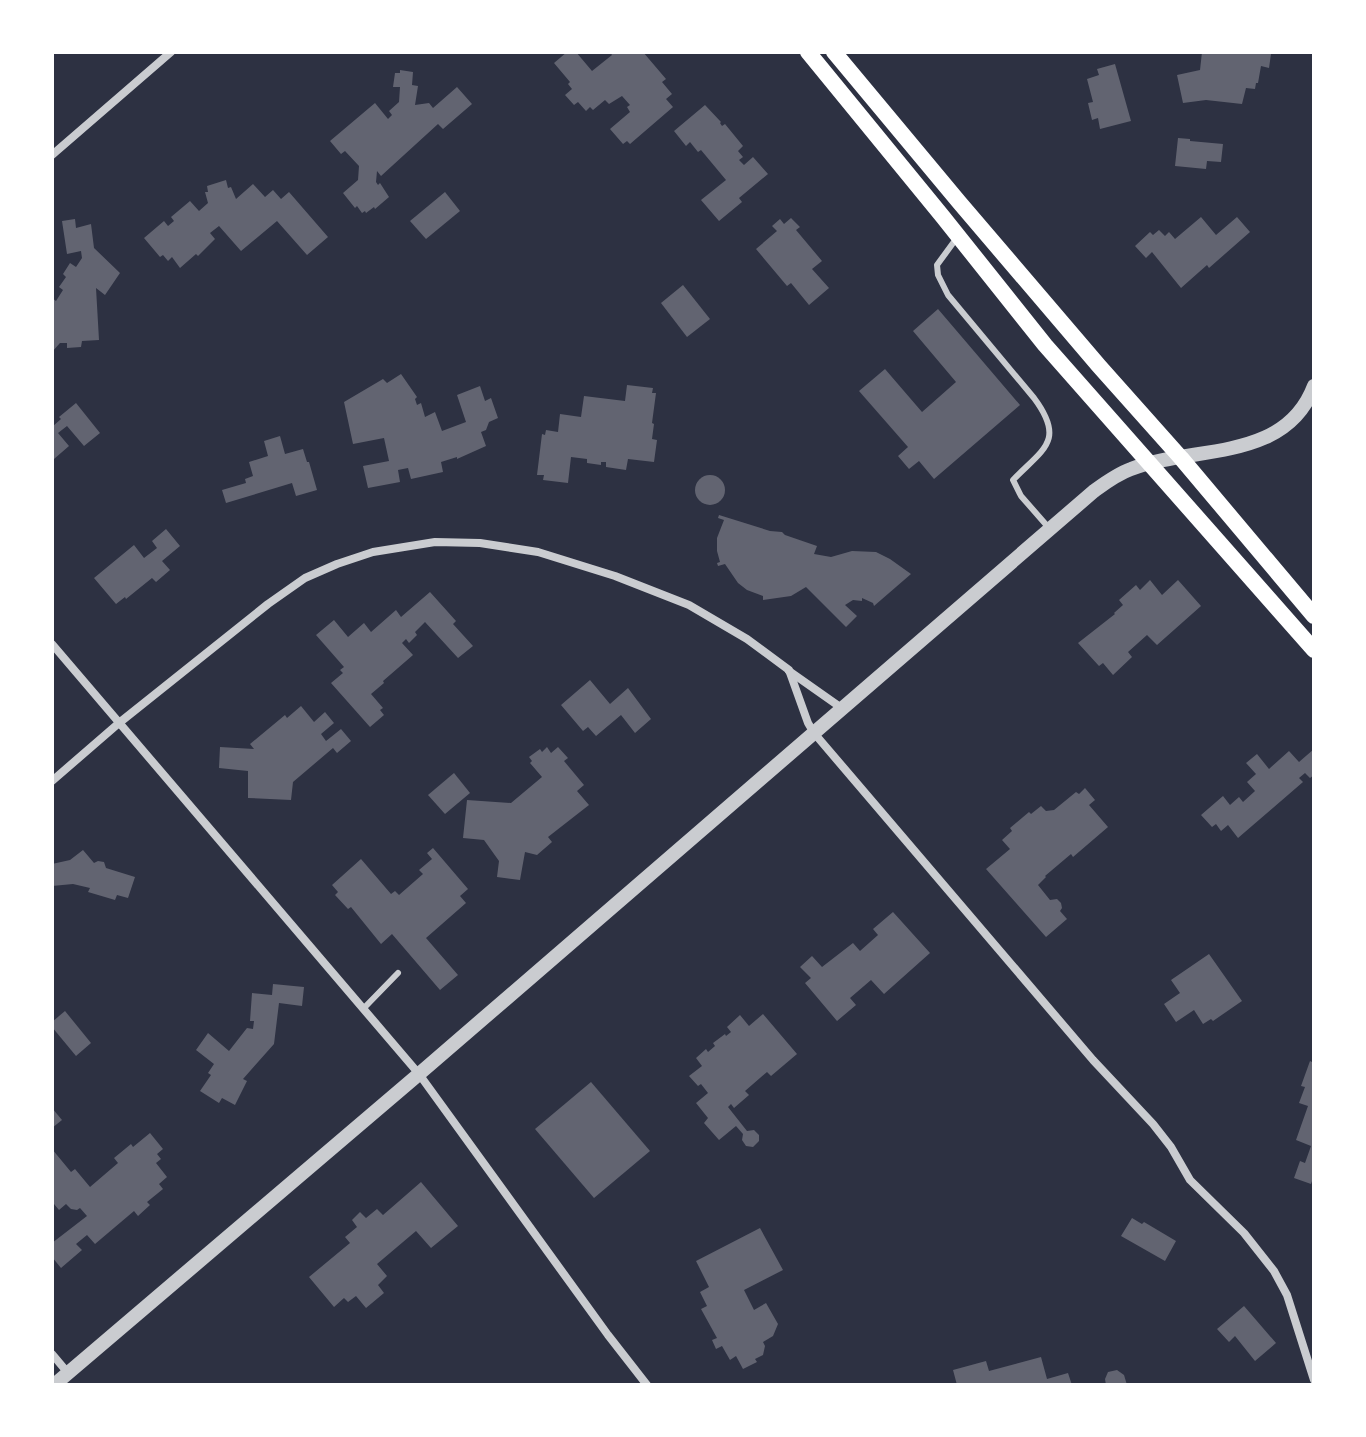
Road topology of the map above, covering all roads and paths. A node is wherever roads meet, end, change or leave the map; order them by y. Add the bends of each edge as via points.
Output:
1 (171, 52) edge
2 (808, 52) edge
3 (834, 52) edge
4 (52, 155) edge
5 (959, 202) junction
6 (943, 217) junction
7 (958, 236) junction
8 (1314, 386) edge
9 (1181, 458) junction
10 (1150, 464) junction
11 (1051, 529) junction
12 (1314, 616) edge
13 (52, 644) edge
14 (1314, 650) edge
15 (789, 670) junction
16 (843, 709) junction
17 (119, 723) junction
18 (814, 733) junction
19 (52, 781) edge
20 (398, 973) dead end
21 (364, 1008) junction
22 (419, 1074) junction
23 (52, 1354) edge
24 (68, 1373) junction
25 (1314, 1380) edge
26 (54, 1385) edge
27 (647, 1385) edge

1 - 4 street
2 - 6 main road
3 - 5 main road
5 - 6 main road
5 - 9 main road
6 - 7 main road
7 - 10 main road
7 - 11 lane via 937,265 938,275 1050,425 1043,452 1013,480
8 - 9 street via 1300,411 1273,433 1250,444
9 - 10 street
9 - 12 main road
10 - 11 street via 1112,479
10 - 14 main road
11 - 16 street
13 - 17 street
15 - 16 street
15 - 17 street via 689,605 615,576 538,552 435,542 373,552 305,578
15 - 18 street
16 - 18 street
17 - 19 street
17 - 21 street
18 - 22 street
18 - 25 street via 1153,1124 1190,1180 1260,1252 1287,1295
20 - 21 lane
21 - 22 street
22 - 24 street
22 - 27 street
23 - 24 street
24 - 26 street

